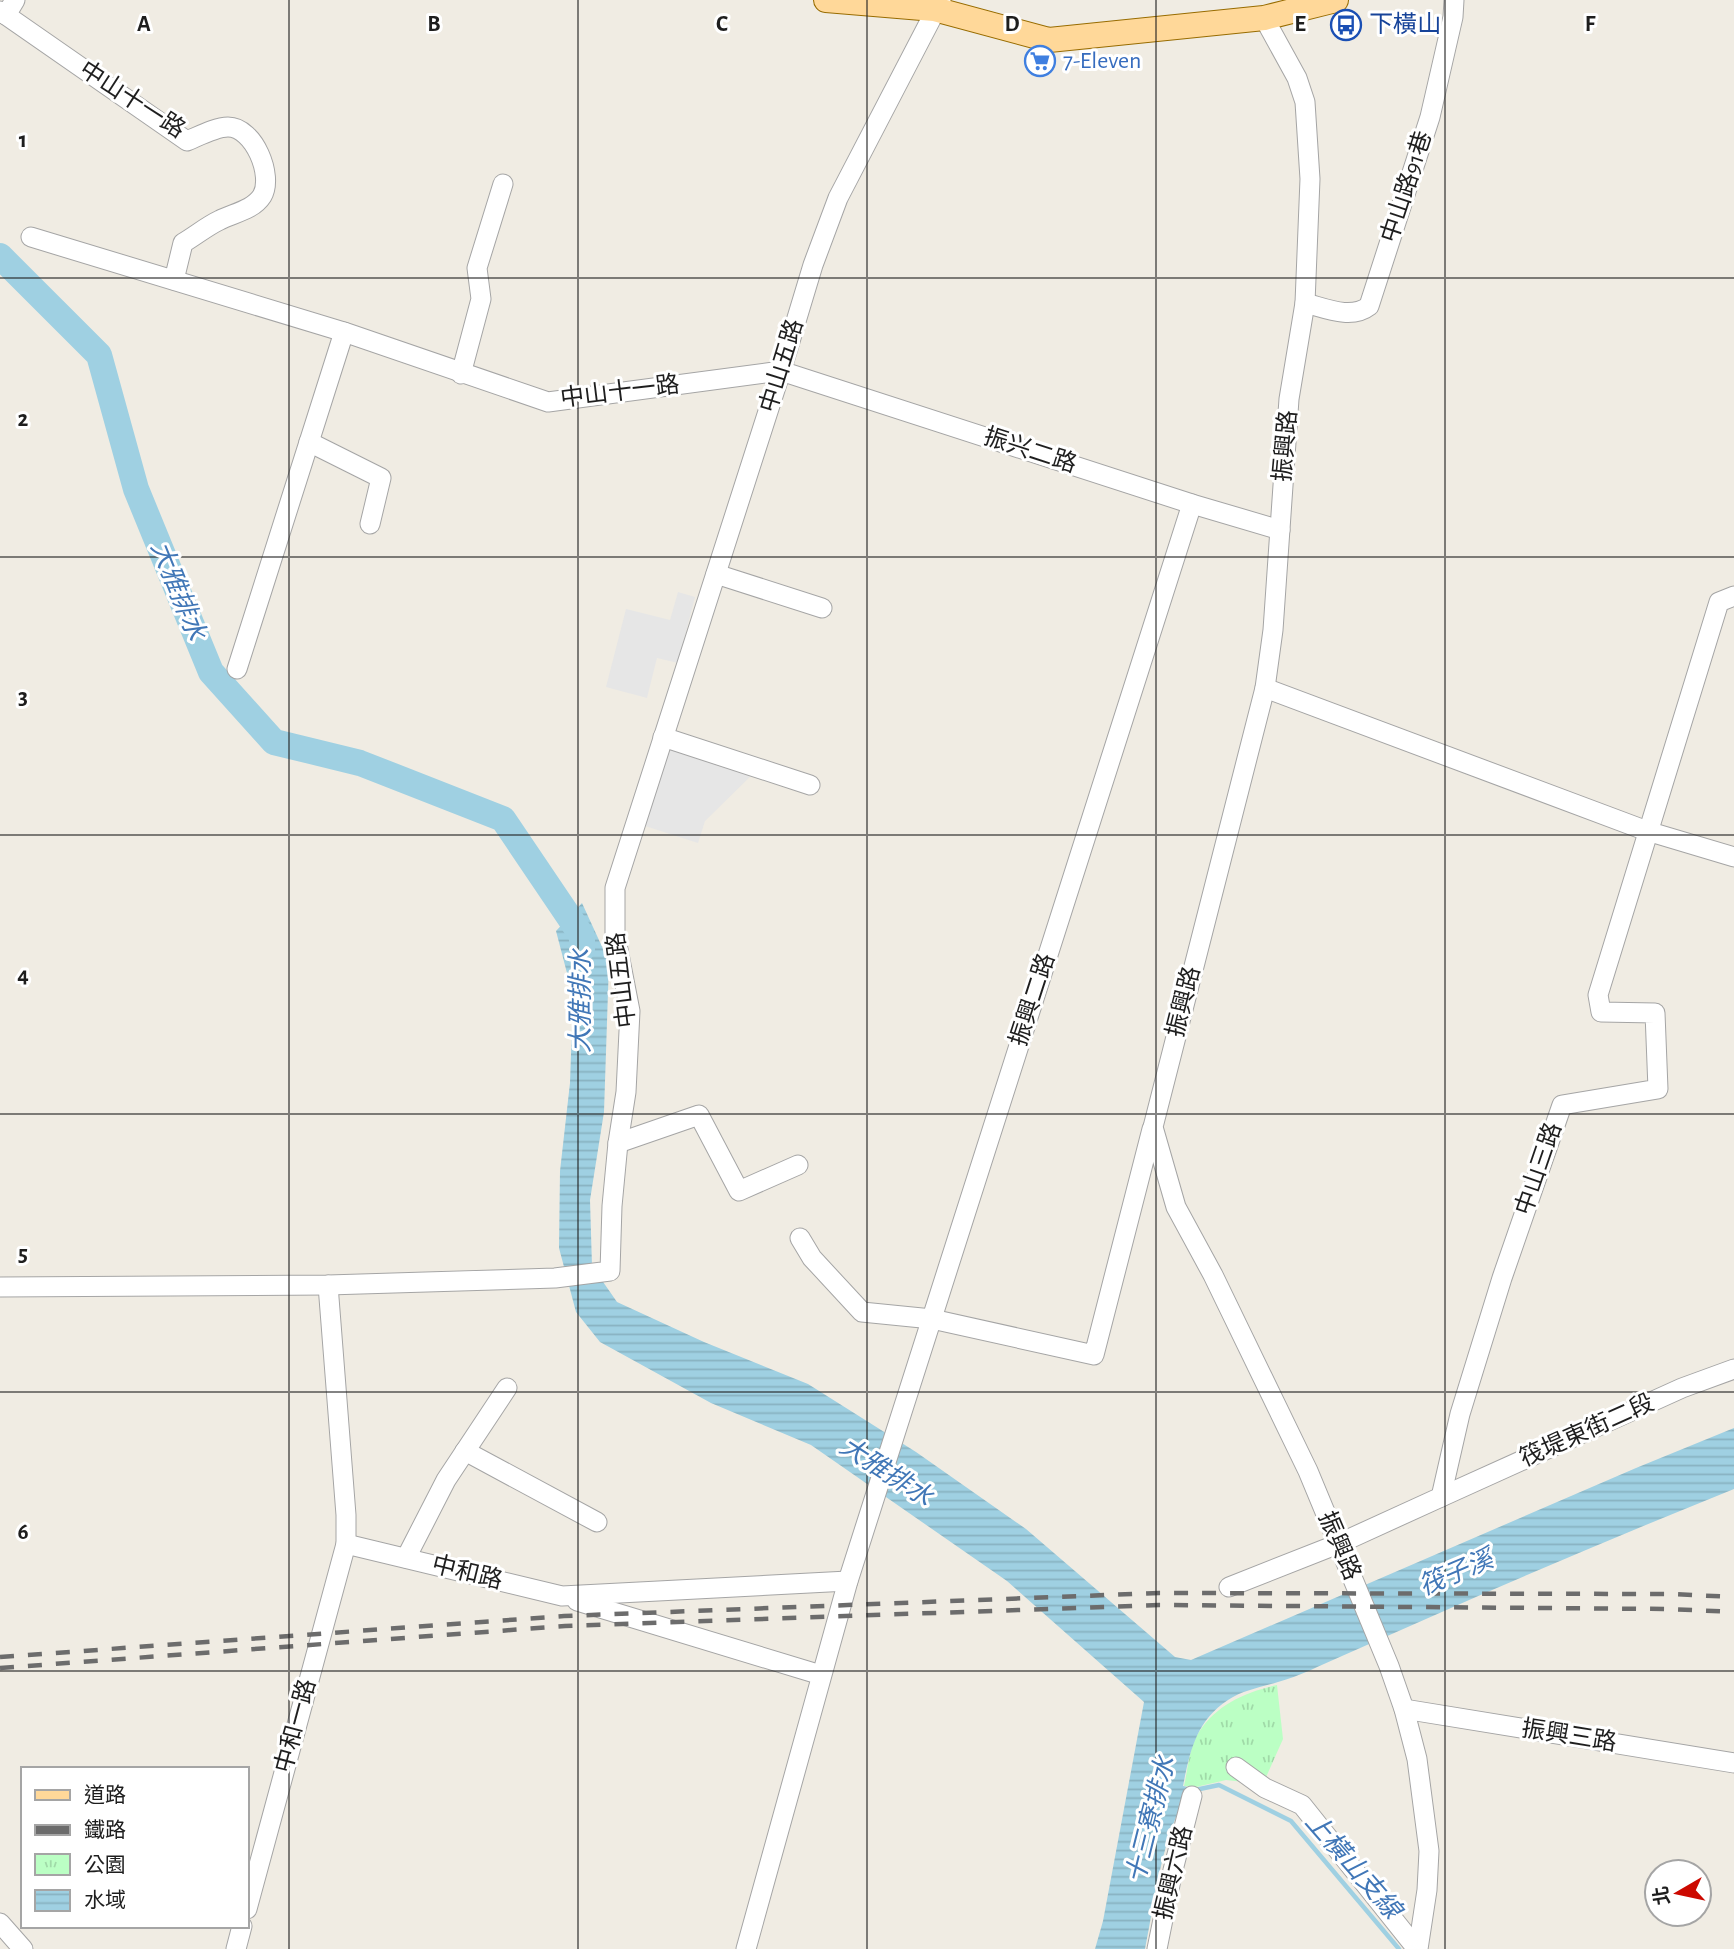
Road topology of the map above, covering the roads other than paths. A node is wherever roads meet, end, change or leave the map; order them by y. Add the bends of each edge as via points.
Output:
1 (826, 0) edge
2 (1336, 0) edge
3 (1454, 0) edge
4 (937, 5) edge
5 (7, 9) edge
6 (1264, 18) junction
7 (503, 184) dead end
8 (31, 237) dead end
9 (174, 281) junction
10 (1304, 303) junction
11 (344, 332) junction
12 (781, 371) junction
13 (461, 374) junction
14 (309, 442) junction
15 (1192, 504) junction
16 (370, 524) dead end
17 (1280, 530) junction
18 (716, 574) junction
19 (1734, 596) edge
20 (822, 608) dead end
21 (237, 669) dead end
22 (1265, 688) junction
23 (663, 737) junction
24 (810, 785) dead end
25 (1647, 831) junction
26 (1734, 857) edge
27 (1153, 1126) junction
28 (618, 1143) junction
29 (798, 1165) dead end
30 (800, 1238) dead end
31 (328, 1285) junction
32 (0, 1287) edge
33 (932, 1319) junction
34 (1734, 1369) edge
35 (507, 1388) dead end
36 (465, 1451) junction
37 (1441, 1497) junction
38 (597, 1521) dead end
39 (346, 1544) junction
40 (1338, 1544) junction
41 (406, 1558) junction
42 (848, 1581) junction
43 (1229, 1587) dead end
44 (562, 1596) junction
45 (821, 1675) junction
46 (1404, 1709) junction
47 (1734, 1763) edge
48 (1236, 1767) dead end
49 (1192, 1796) dead end
50 (248, 1905) edge
51 (0, 1923) edge
52 (241, 1928) edge
53 (23, 1949) edge
54 (236, 1949) edge
55 (746, 1949) edge
56 (1157, 1949) edge
57 (1417, 1949) edge

1 - 4 main road
2 - 6 main road
3 - 10 street, 中山路91巷 via 1430,117 1369,306 1361,313
4 - 6 main road via 1049,40
4 - 12 street, 中山五路 via 838,198
5 - 9 street, 中山十一路 via 187,141 227,127 250,136 266,182 262,196 183,243
6 - 10 street, 振興路 via 1305,102 1310,180
7 - 13 street via 477,268 481,299
8 - 9 street, 中山十一路
9 - 11 street, 中山十一路
10 - 17 street, 振興路 via 1289,399
11 - 13 street, 中山十一路
11 - 14 street
12 - 13 street, 中山十一路 via 548,401
12 - 15 street, 振兴二路
12 - 18 street, 中山五路
14 - 16 street via 381,478
14 - 21 street
15 - 17 street, 振兴二路
15 - 33 street, 振興二路
17 - 22 street, 振興路
18 - 20 street
18 - 23 street, 中山五路
19 - 25 street, 中山三路 via 1718,602
22 - 25 street
22 - 27 street, 振興路
23 - 24 street
23 - 28 street, 中山五路 via 615,888 615,934 630,1011
25 - 26 street
25 - 37 street, 中山三路 via 1598,995 1601,1012 1655,1013 1658,1089 1562,1105 1460,1414
27 - 33 street via 1094,1354
27 - 40 street, 振興路 via 1176,1207 1308,1471
28 - 29 street via 699,1115 739,1191
28 - 31 street, 中山五路 via 610,1271 555,1278
30 - 33 street via 812,1258 862,1312
31 - 32 street
31 - 39 street
33 - 42 street, 振興二路
34 - 37 street, 筏堤東街二段
35 - 36 street
36 - 38 street
36 - 41 street
37 - 40 street
39 - 41 street, 中和路
39 - 50 street, 中和一路
40 - 43 street
40 - 46 street, 振興路
41 - 44 street, 中和路
42 - 44 street, 中和路
42 - 45 street
44 - 45 street
45 - 55 street
46 - 47 street, 振興三路
46 - 57 street, 振興路 via 1417,1759 1429,1851
48 - 57 street via 1265,1788 1303,1805
49 - 56 street, 振興六路
51 - 53 street
52 - 54 street

